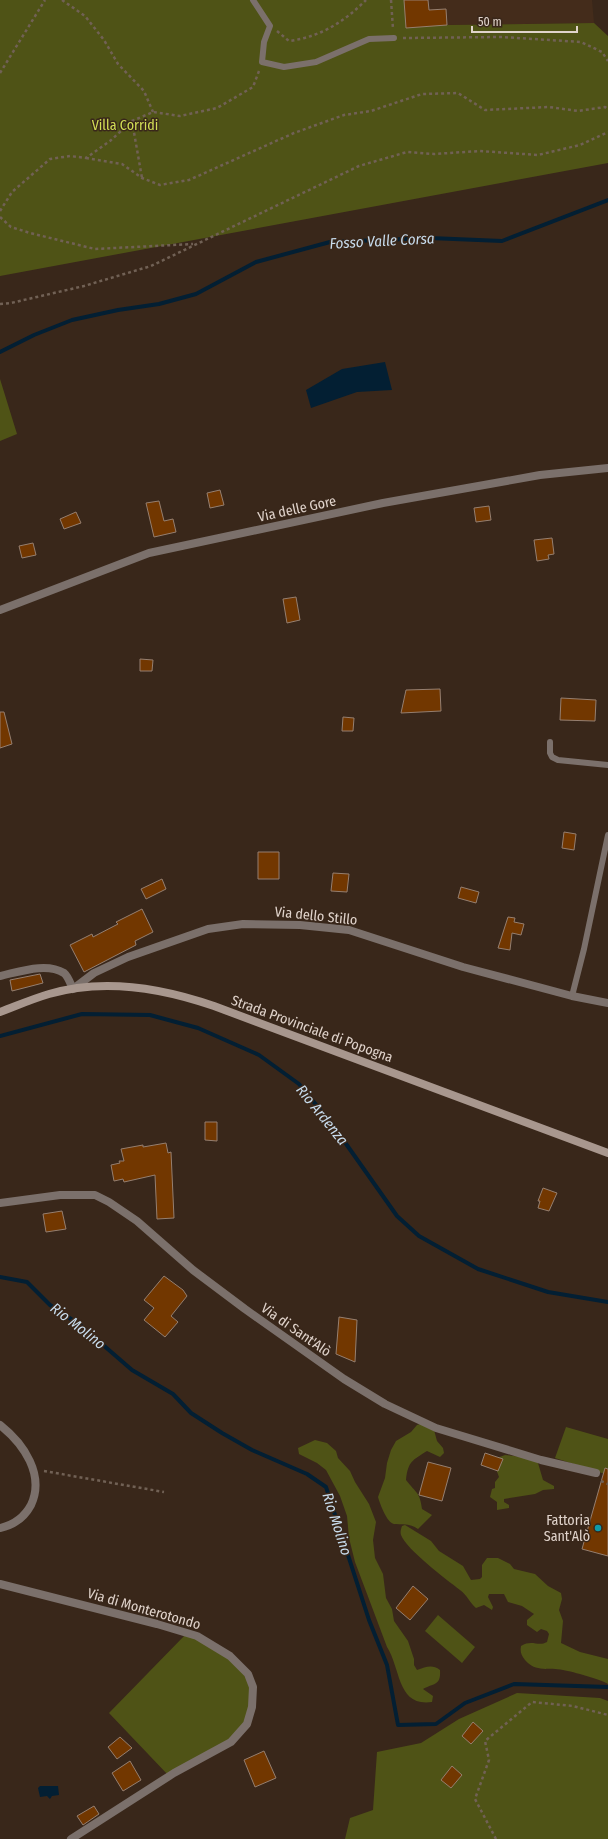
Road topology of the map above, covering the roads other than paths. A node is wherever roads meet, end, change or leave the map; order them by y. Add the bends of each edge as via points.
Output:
1 (253, 0) edge
2 (394, 38) road end
3 (608, 468) edge
4 (0, 610) edge
5 (550, 742) dead end
6 (608, 765) edge
7 (608, 835) edge
8 (0, 976) edge
9 (73, 989) junction
10 (572, 996) junction
11 (608, 1003) edge
12 (0, 1012) edge
13 (608, 1153) edge
14 (0, 1203) edge
15 (0, 1425) edge
16 (596, 1473) dead end
17 (0, 1528) edge
18 (0, 1584) edge
19 (71, 1839) edge

1 - 2 lane via 270,26 264,42 262,62 284,67 316,62 369,39
3 - 4 street, Via delle Gore via 540,475 383,503 149,553
5 - 6 lane via 552,758
7 - 10 lane
8 - 9 street via 39,968 52,969 65,974
9 - 10 street, Via dello Stillo via 94,973 128,957 208,929 243,924 349,930 462,967
9 - 12 main road, Strada Provinciale di Popogna via 50,994
9 - 13 main road, Strada Provinciale di Popogna via 137,988 199,1001
10 - 11 street, Via dello Stillo
14 - 16 street, Via di Sant'Alò via 95,1195 137,1221 193,1270 245,1309 344,1379 386,1404 436,1428 541,1460
15 - 17 street via 19,1443 37,1480 35,1496 28,1510 10,1526
18 - 19 street, Via di Monterotondo via 197,1636 230,1656 248,1674 253,1687 252,1707 247,1724 231,1742 174,1773

